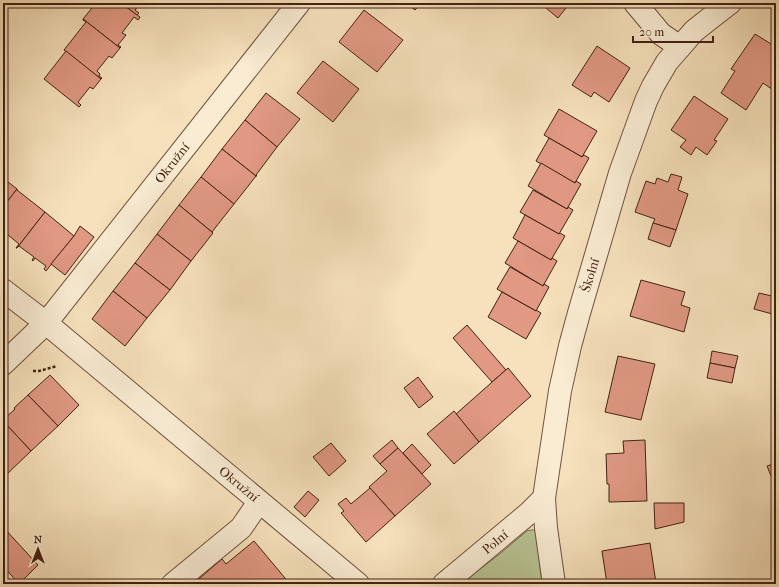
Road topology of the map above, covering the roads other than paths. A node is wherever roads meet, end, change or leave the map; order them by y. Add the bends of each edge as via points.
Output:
1 (299, 3) edge
2 (635, 3) edge
3 (730, 3) edge
4 (680, 46) junction
5 (3, 290) edge
6 (46, 323) junction
7 (3, 364) edge
8 (544, 498) junction
9 (259, 502) junction
10 (173, 584) edge
11 (358, 584) edge
12 (444, 584) edge
13 (554, 584) edge

1 - 6 street, Okružní
2 - 4 street via 661,34
3 - 4 street, Školní via 694,31
4 - 8 street, Školní via 653,86 616,188 570,346 560,391
5 - 6 street, Okružní
6 - 7 street
6 - 9 street, Okružní
8 - 12 street, Polní
8 - 13 street, Školní
9 - 10 street via 241,528
9 - 11 street, Okružní

